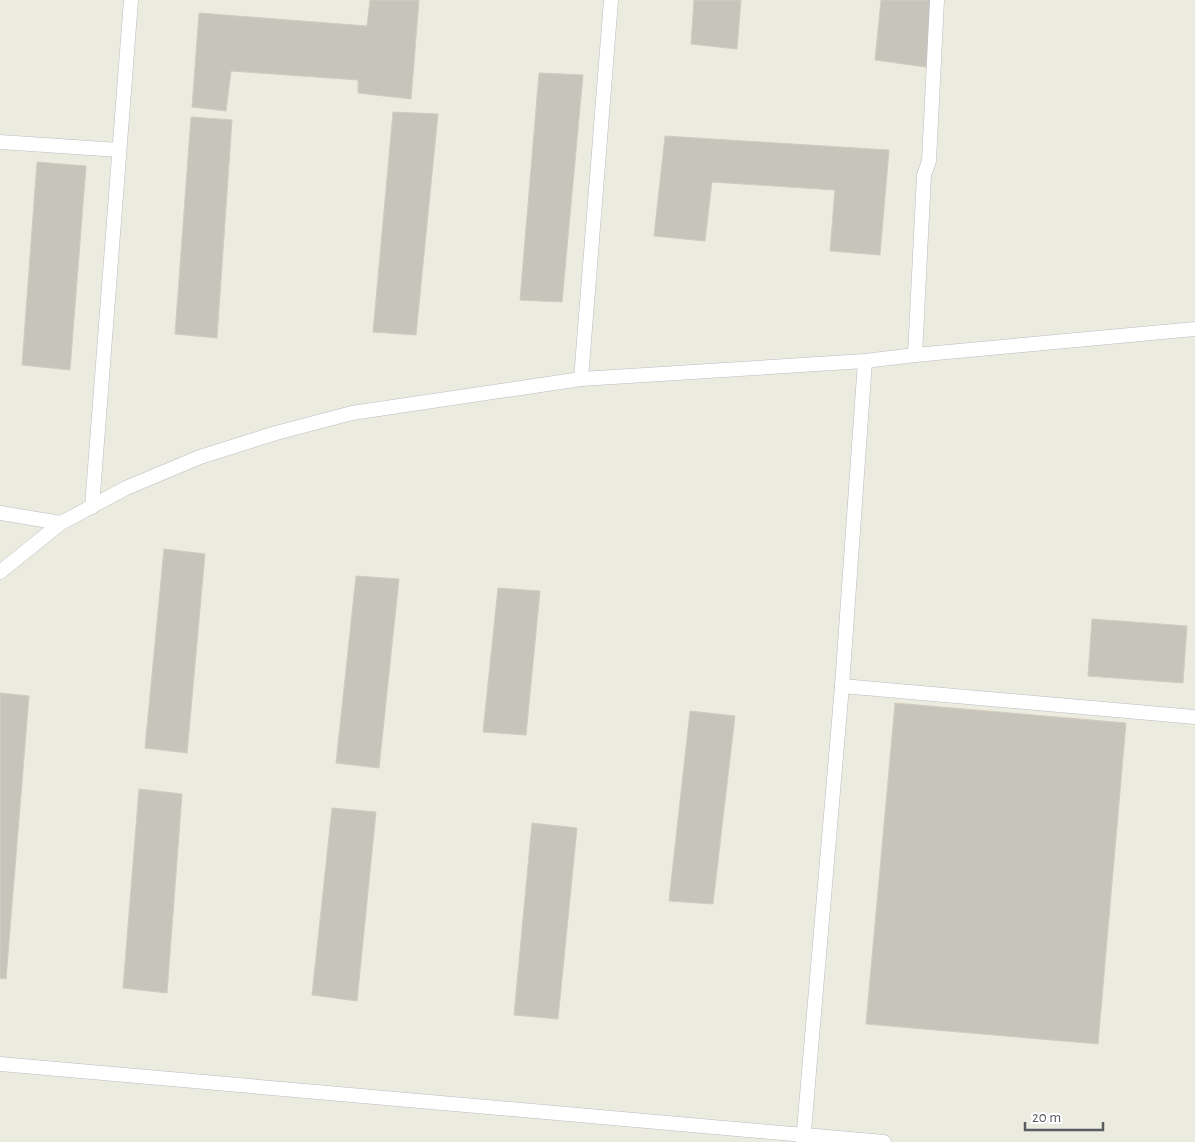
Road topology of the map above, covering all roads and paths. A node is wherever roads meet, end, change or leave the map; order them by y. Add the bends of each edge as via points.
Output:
1 (131, 0) edge
2 (611, 0) edge
3 (937, 0) edge
4 (0, 142) edge
5 (119, 150) junction
6 (1195, 329) edge
7 (915, 355) junction
8 (865, 361) junction
9 (581, 379) junction
10 (92, 507) junction
11 (0, 513) edge
12 (61, 523) junction
13 (0, 572) edge
14 (842, 686) junction
15 (1195, 717) edge
16 (0, 1064) edge
17 (804, 1138) edge
18 (884, 1142) edge

1 - 5 lane
2 - 9 lane
3 - 7 lane
4 - 5 lane
5 - 10 lane
6 - 7 lane
7 - 8 lane
8 - 9 lane
8 - 14 lane
9 - 10 lane via 352,413 200,457 126,488
10 - 12 lane
11 - 12 lane
12 - 13 lane
14 - 15 lane
14 - 17 lane
16 - 17 lane
17 - 18 lane

